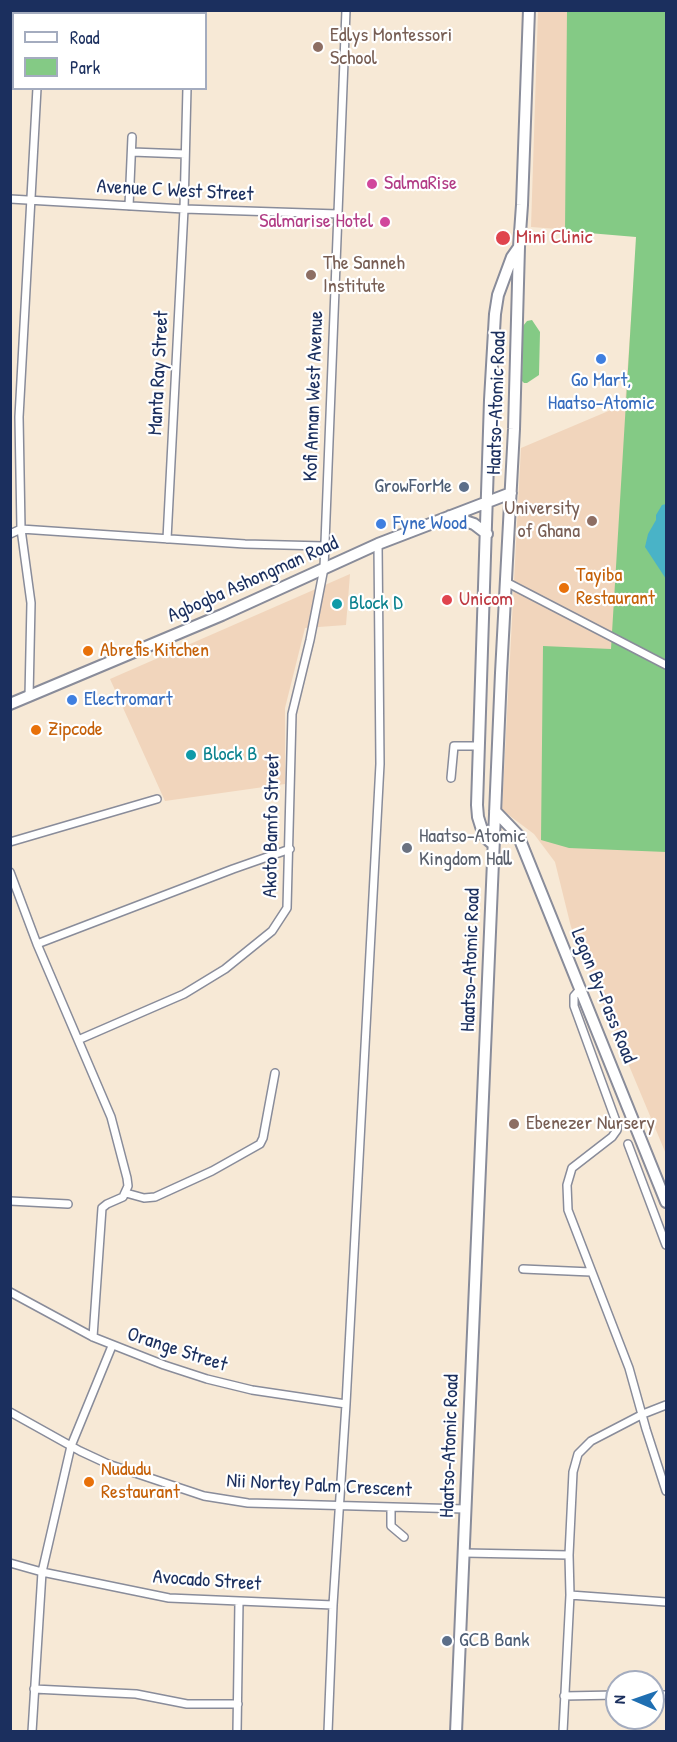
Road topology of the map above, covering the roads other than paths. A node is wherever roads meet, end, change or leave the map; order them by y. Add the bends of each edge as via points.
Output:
1 (346, 10) edge
2 (529, 10) edge
3 (37, 90) edge
4 (187, 90) edge
5 (132, 137) dead end
6 (132, 152) junction
7 (185, 154) junction
8 (10, 199) edge
9 (31, 200) junction
10 (129, 206) junction
11 (184, 209) junction
12 (338, 214) junction
13 (519, 247) junction
14 (511, 493) junction
15 (489, 502) junction
16 (450, 516) junction
17 (21, 529) junction
18 (10, 534) edge
19 (488, 534) junction
20 (167, 539) junction
21 (378, 544) junction
22 (324, 546) junction
23 (324, 568) junction
24 (506, 582) junction
25 (666, 665) edge
26 (29, 697) junction
27 (10, 704) edge
28 (479, 746) junction
29 (452, 778) dead end
30 (157, 799) dead end
31 (495, 811) junction
32 (10, 842) edge
33 (494, 844) junction
34 (290, 849) junction
35 (10, 872) edge
36 (37, 944) junction
37 (581, 988) junction
38 (78, 1040) junction
39 (275, 1073) dead end
40 (628, 1144) dead end
41 (126, 1193) junction
42 (10, 1201) edge
43 (666, 1202) edge
44 (68, 1204) dead end
45 (666, 1245) edge
46 (523, 1269) dead end
47 (591, 1272) junction
48 (10, 1292) edge
49 (93, 1337) junction
50 (112, 1346) junction
51 (346, 1404) junction
52 (666, 1405) edge
53 (10, 1412) edge
54 (643, 1414) junction
55 (71, 1446) junction
56 (666, 1491) edge
57 (339, 1505) junction
58 (391, 1507) junction
59 (465, 1509) junction
60 (404, 1537) dead end
61 (464, 1553) junction
62 (569, 1555) junction
63 (10, 1563) edge
64 (42, 1572) junction
65 (570, 1595) junction
66 (239, 1602) junction
67 (666, 1602) edge
68 (333, 1605) junction
69 (34, 1689) junction
70 (605, 1695) edge
71 (564, 1696) junction
72 (238, 1704) junction
73 (32, 1731) edge
74 (237, 1731) edge
75 (328, 1731) edge
76 (456, 1731) edge
77 (563, 1731) edge

1 - 12 street, Kofi Annan West Avenue
2 - 13 main road, Haatso-Atomic Road
3 - 9 street
4 - 7 street, Manta Ray Street
5 - 6 street
6 - 7 street
6 - 10 street
7 - 11 street, Manta Ray Street
8 - 9 street, Avenue C West Street
9 - 10 street, Avenue C West Street
9 - 17 street via 19,417
10 - 11 street, Avenue C West Street
11 - 12 street, Avenue C West Street
11 - 20 street, Manta Ray Street
12 - 22 street, Kofi Annan West Avenue
13 - 14 main road, Haatso-Atomic Road
13 - 15 main road via 503,279 495,314
14 - 15 main road, Agbogba Ashongman Road
14 - 24 main road, Haatso-Atomic Road
15 - 16 main road, Agbogba Ashongman Road
15 - 19 main road
16 - 19 main road via 474,524
16 - 21 main road, Agbogba Ashongman Road
17 - 18 street
17 - 20 street
17 - 26 street via 31,603
19 - 28 main road
20 - 22 street
21 - 23 main road, Agbogba Ashongman Road
21 - 51 street via 380,764
22 - 23 street, Kofi Annan West Avenue
23 - 26 main road, Agbogba Ashongman Road
23 - 34 street, Akoto Bamfo Street via 292,714
24 - 25 street
24 - 31 main road, Haatso-Atomic Road
26 - 27 main road, Agbogba Ashongman Road
28 - 29 street via 454,746
28 - 33 main road via 478,818 483,833
30 - 32 street
31 - 33 main road, Haatso-Atomic Road
31 - 37 main road, Legon By-Pass Road via 518,835
33 - 59 main road, Haatso-Atomic Road
34 - 36 street
34 - 38 street, Akoto Bamfo Street via 287,908 272,931 225,969 184,994
35 - 36 street
36 - 38 street
37 - 43 main road, Legon By-Pass Road
37 - 47 street via 574,996 574,1006 617,1124 612,1137 572,1168 567,1185 568,1210
38 - 41 street via 111,1117 127,1178
39 - 41 street via 260,1144 155,1197
40 - 45 street
41 - 49 street via 102,1208
42 - 44 street
46 - 47 street
47 - 54 street
48 - 49 street, Orange Street
49 - 50 street, Orange Street
50 - 51 street, Orange Street via 220,1383
50 - 55 street
51 - 57 street
52 - 54 street
53 - 55 street, Nii Nortey Palm Crescent
54 - 56 street
54 - 62 street via 591,1441 578,1454 573,1472
55 - 57 street, Nii Nortey Palm Crescent via 108,1464 204,1496 248,1503
55 - 64 street
57 - 58 street, Nii Nortey Palm Crescent
57 - 68 street
58 - 59 street, Nii Nortey Palm Crescent
58 - 60 street via 391,1526
59 - 61 main road, Haatso-Atomic Road
61 - 62 street
61 - 76 main road, Haatso-Atomic Road
62 - 65 street
63 - 64 street, Avocado Street
64 - 66 street, Avocado Street via 169,1598
64 - 69 street
65 - 67 street
65 - 71 street
66 - 68 street, Avocado Street
66 - 72 street
68 - 75 street
69 - 72 street via 136,1694 187,1704
69 - 73 street
70 - 71 street
71 - 77 street
72 - 74 street

